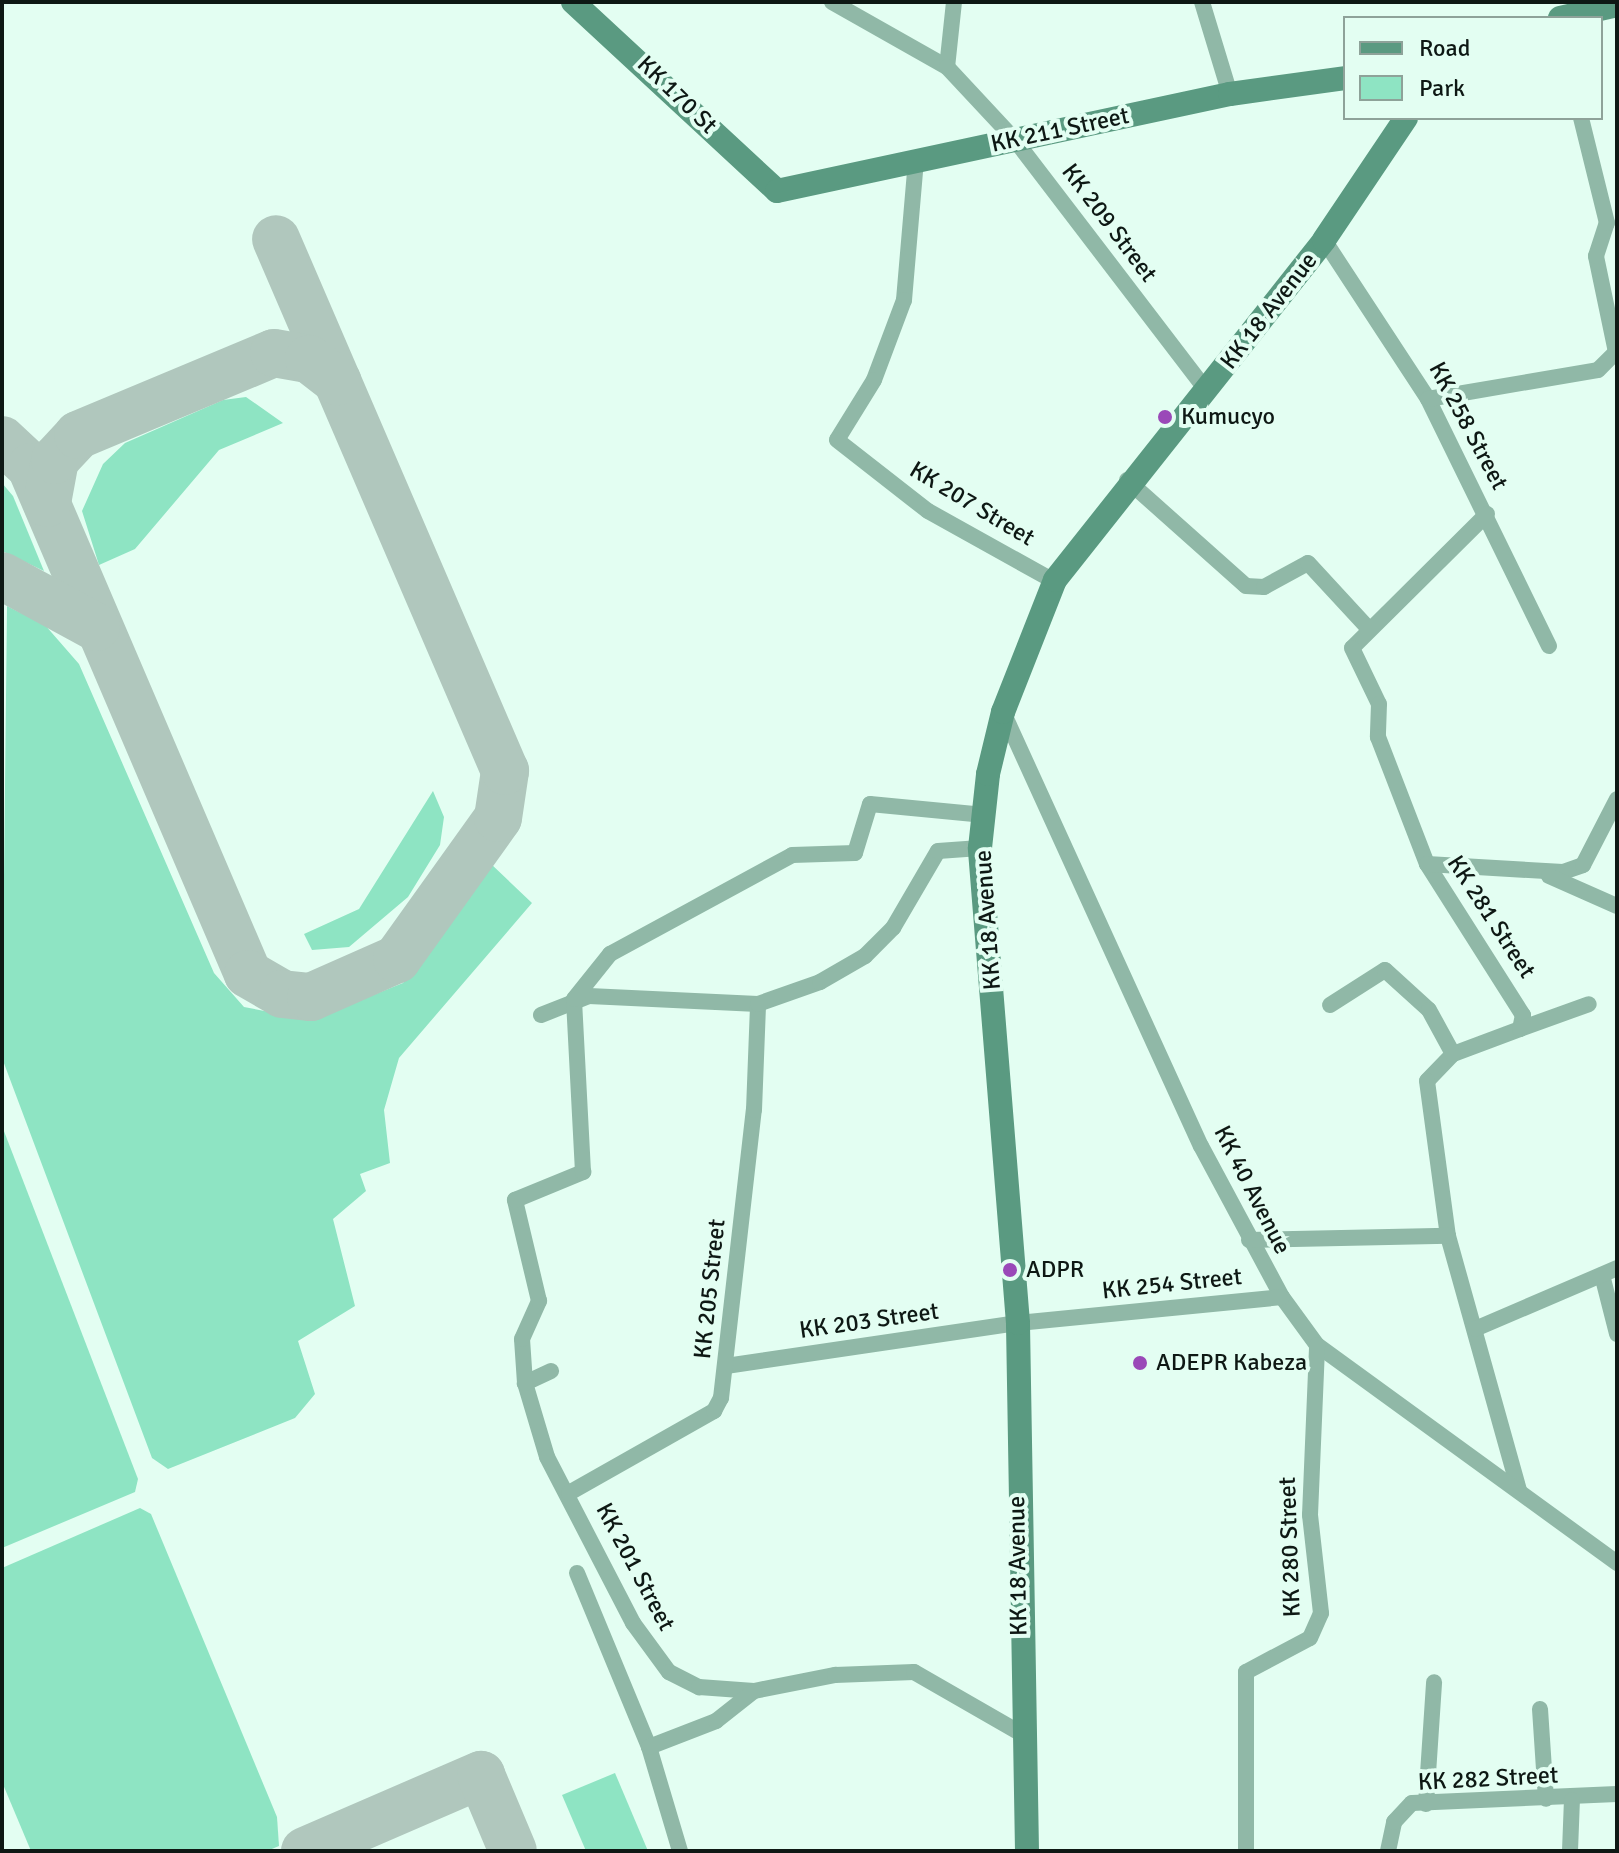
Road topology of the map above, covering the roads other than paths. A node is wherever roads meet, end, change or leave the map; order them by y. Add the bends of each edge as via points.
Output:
1 (573, 2) edge
2 (832, 2) edge
3 (954, 2) edge
4 (1202, 2) edge
5 (1617, 5) edge
6 (1569, 16) edge
7 (947, 67) junction
8 (1343, 78) edge
9 (1230, 94) junction
10 (1405, 120) edge
11 (1581, 120) edge
12 (1015, 140) junction
13 (916, 160) junction
14 (777, 191) joint
15 (1324, 240) junction
16 (1206, 390) junction
17 (1428, 399) junction
18 (1127, 480) junction
19 (1487, 514) junction
20 (1054, 581) junction
21 (1369, 629) junction
22 (1549, 646) dead end
23 (1003, 712) junction
24 (1617, 799) edge
25 (984, 815) junction
26 (980, 848) junction
27 (1427, 864) junction
28 (1532, 870) junction
29 (1617, 906) edge
30 (574, 999) junction
31 (758, 1004) junction
32 (1589, 1004) dead end
33 (1330, 1005) dead end
34 (541, 1015) dead end
35 (1520, 1029) junction
36 (1453, 1054) junction
37 (1448, 1236) junction
38 (1249, 1240) junction
39 (1610, 1272) edge
40 (1282, 1297) junction
41 (1018, 1323) junction
42 (1475, 1329) junction
43 (1617, 1334) edge
44 (1317, 1345) junction
45 (726, 1366) junction
46 (551, 1371) dead end
47 (525, 1383) junction
48 (1519, 1491) junction
49 (569, 1493) junction
50 (1617, 1563) edge
51 (577, 1573) dead end
52 (1434, 1682) dead end
53 (754, 1691) junction
54 (1540, 1709) dead end
55 (1020, 1733) junction
56 (649, 1747) junction
57 (1617, 1794) edge
58 (1546, 1799) junction
59 (1572, 1800) junction
60 (1426, 1804) junction
61 (680, 1851) edge
62 (1027, 1851) edge
63 (1246, 1851) edge
64 (1388, 1851) edge
65 (1570, 1851) edge

1 - 14 main road, KK 170 St
2 - 7 street, KK 209 Street
3 - 7 street
4 - 9 street
5 - 6 main road
7 - 12 street, KK 209 Street
8 - 9 main road, KK 211 Street
9 - 12 main road, KK 211 Street
10 - 15 main road, KK 18 Avenue
11 - 17 street via 1607,223 1596,256 1616,352 1598,370
12 - 13 main road, KK 211 Street
12 - 16 street, KK 209 Street
13 - 14 main road, KK 211 Street
13 - 20 street, KK 207 Street via 904,300 874,380 837,440 928,511
15 - 16 main road, KK 18 Avenue
15 - 17 street, KK 258 Street
16 - 18 main road, KK 18 Avenue
17 - 19 street, KK 258 Street
18 - 20 main road, KK 18 Avenue
18 - 21 street via 1246,586 1264,587 1308,563
19 - 21 street, KK 281 Street
19 - 22 street, KK 258 Street
20 - 23 main road, KK 18 Avenue
21 - 27 street, KK 281 Street via 1352,648 1379,704 1378,737
23 - 25 main road, KK 18 Avenue
23 - 38 street, KK 40 Avenue
24 - 28 street via 1583,865
25 - 26 main road, KK 18 Avenue
25 - 30 street via 870,804 855,853 778,862 610,954
26 - 31 street via 938,851 893,928 865,956 820,982
26 - 41 main road, KK 18 Avenue
27 - 28 street
27 - 35 street, KK 281 Street via 1514,994
28 - 29 street
30 - 31 street
30 - 34 street
30 - 47 street, KK 201 Street via 583,1172 515,1200 539,1301 522,1339
31 - 45 street, KK 205 Street
32 - 35 street
33 - 36 street via 1385,970 1429,1010
35 - 36 street
36 - 37 street via 1427,1081
37 - 38 street
37 - 42 street
38 - 40 street, KK 40 Avenue
39 - 42 street
39 - 43 street
40 - 41 street, KK 254 Street
40 - 44 street, KK 40 Avenue
41 - 45 street, KK 203 Street
41 - 55 main road, KK 18 Avenue
42 - 48 street
44 - 48 street, KK 40 Avenue
44 - 63 street, KK 280 Street via 1310,1515 1321,1613 1310,1638 1246,1672
45 - 49 street, KK 205 Street via 714,1411
46 - 47 street
47 - 49 street, KK 201 Street via 547,1457
48 - 50 street, KK 40 Avenue
49 - 53 street, KK 201 Street via 633,1623 669,1672 699,1687
51 - 56 street
52 - 60 street
53 - 55 street, KK 201 Street via 835,1675 914,1672
53 - 56 street via 716,1721
54 - 58 street
55 - 62 main road, KK 18 Avenue
56 - 61 street
57 - 59 street, KK 282 Street
58 - 59 street, KK 282 Street
58 - 60 street, KK 282 Street
59 - 65 street, KK 282 Street
60 - 64 street, KK 282 Street via 1412,1803 1394,1822

